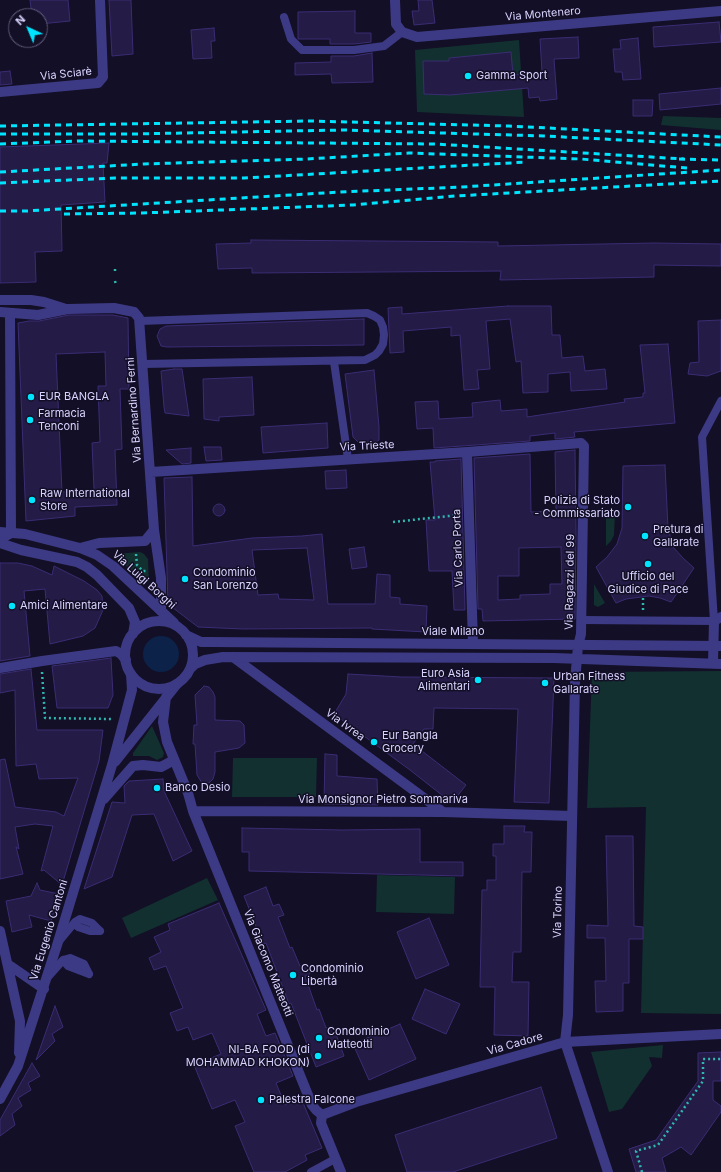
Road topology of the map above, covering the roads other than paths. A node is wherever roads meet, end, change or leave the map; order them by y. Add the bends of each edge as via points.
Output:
1 (100, 0) edge
2 (395, 0) edge
3 (721, 11) edge
4 (284, 16) dead end
5 (402, 32) junction
6 (0, 92) edge
7 (0, 300) edge
8 (68, 309) junction
9 (0, 312) edge
10 (10, 314) junction
11 (140, 321) junction
12 (334, 362) junction
13 (143, 364) junction
14 (721, 401) edge
15 (584, 446) joint
16 (468, 452) junction
17 (348, 459) junction
18 (150, 472) junction
19 (154, 530) junction
20 (0, 532) edge
21 (11, 533) junction
22 (0, 539) edge
23 (0, 543) edge
24 (80, 548) junction
25 (161, 611) junction
26 (717, 619) edge
27 (581, 620) junction
28 (178, 627) junction
29 (133, 634) junction
30 (186, 634) junction
31 (473, 644) junction
32 (578, 646) junction
33 (717, 646) edge
34 (233, 657) junction
35 (577, 659) junction
36 (126, 660) junction
37 (717, 664) edge
38 (0, 668) edge
39 (191, 668) junction
40 (131, 674) junction
41 (177, 684) junction
42 (166, 698) junction
43 (174, 760) junction
44 (112, 765) junction
45 (101, 802) junction
46 (193, 811) junction
47 (443, 812) junction
48 (572, 816) junction
49 (76, 922) dead end
50 (0, 931) edge
51 (58, 942) junction
52 (64, 960) dead end
53 (4, 966) edge
54 (46, 978) junction
55 (44, 989) junction
56 (721, 1034) edge
57 (566, 1042) junction
58 (18, 1066) junction
59 (0, 1099) edge
60 (322, 1115) junction
61 (335, 1159) junction
62 (311, 1172) edge
63 (341, 1172) edge
64 (608, 1172) edge

1 - 6 street, Via Sciarè via 103,77 98,84
2 - 5 street via 396,24
3 - 5 street, Via Montenero via 417,38
4 - 5 lane via 291,39 302,50 354,50 384,46
7 - 8 street via 31,300
8 - 10 street via 38,315
8 - 11 street via 114,308 134,312
9 - 10 street
10 - 21 street
11 - 12 lane via 360,314 367,314 380,320 383,327 383,344 375,355 365,360
11 - 13 street, Via Bernardino Ferni
12 - 13 lane
12 - 17 lane
13 - 18 street, Via Bernardino Ferni
14 - 26 lane via 702,437
15 - 16 street, Via Trieste via 581,443
15 - 27 street, Via Ragazzi del 99
16 - 17 street, Via Trieste
16 - 31 street, Via Carlo Porta
17 - 18 street, Via Trieste
18 - 19 street, Via Bernardino Ferni
19 - 24 street via 145,541 99,543
19 - 25 street, Via Bernardino Ferni via 161,578
20 - 21 street, Via Luigi Borghi
21 - 22 street
21 - 24 street, Via Luigi Borghi
23 - 29 street via 77,562 87,567 129,608 135,622
24 - 25 street, Via Luigi Borghi via 113,566
25 - 28 street, Via Luigi Borghi
26 - 27 lane
26 - 33 street
27 - 32 street, Via Ragazzi del 99
28 - 29 street via 166,622 155,622 145,624
28 - 30 street
29 - 36 street via 127,645
30 - 31 street, Viale Milano via 201,642
30 - 39 street via 193,652
31 - 32 street, Viale Milano
32 - 33 street, Viale Milano
32 - 35 street, Via Torino
33 - 37 street
34 - 35 street
34 - 39 street via 211,658
34 - 47 street, Via Ivrea
35 - 37 street
35 - 48 street, Via Torino
36 - 38 street via 116,652
36 - 40 street
39 - 41 street
40 - 41 street via 140,683 151,688 166,688
40 - 44 street, Via Eugenio Cantoni via 132,690
41 - 42 street, Via Eugenio Cantoni
42 - 43 street, Via Giacomo Matteotti via 163,722
42 - 44 street, Via Eugenio Cantoni
43 - 45 street via 161,767 133,766
43 - 46 street, Via Giacomo Matteotti
44 - 45 street, Via Eugenio Cantoni
45 - 51 street, Via Eugenio Cantoni
46 - 47 street, Via Monsignor Pietro Sommariva
46 - 60 street, Via Giacomo Matteotti via 312,1104
47 - 48 street, Via Monsignor Pietro Sommariva
48 - 57 street, Via Torino
49 - 51 lane
50 - 53 street
51 - 54 street, Via Eugenio Cantoni
52 - 54 lane
53 - 55 street
53 - 58 street via 20,1021
54 - 55 street, Via Eugenio Cantoni
55 - 58 street, Via Eugenio Cantoni
56 - 57 street, Via Cadore
57 - 60 street, Via Cadore via 356,1102
57 - 64 street, Via Torino
58 - 59 street, Via Eugenio Cantoni
60 - 61 street, Via Giacomo Matteotti via 321,1123
61 - 62 lane
61 - 63 street, Via Giacomo Matteotti

